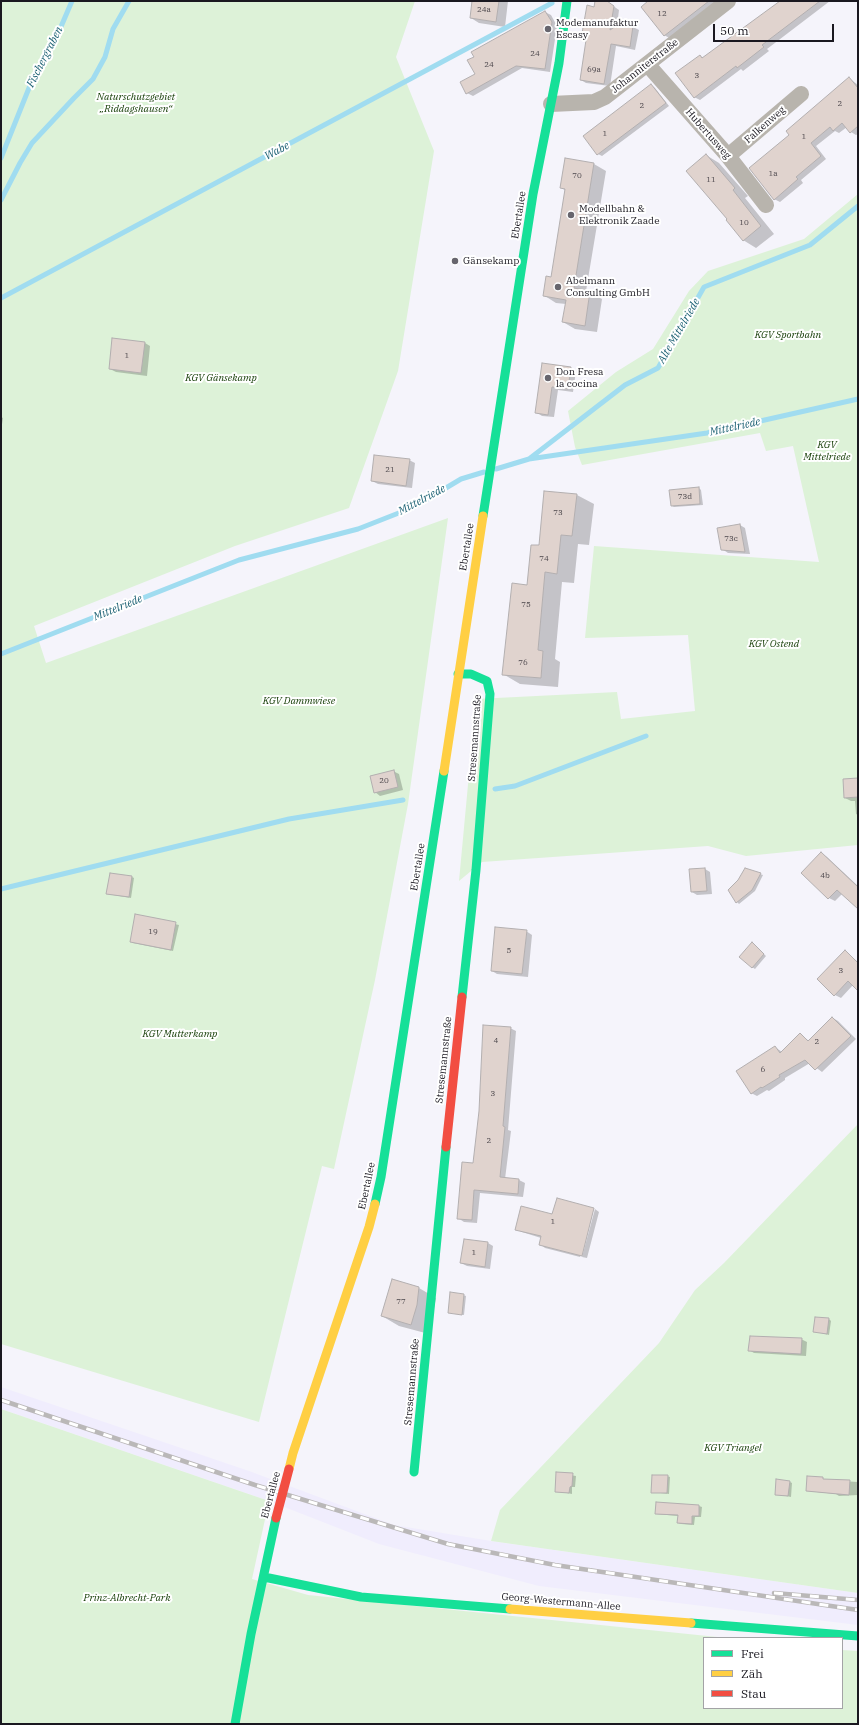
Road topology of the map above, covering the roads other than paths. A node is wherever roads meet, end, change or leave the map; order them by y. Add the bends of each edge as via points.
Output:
1 (567, 1) edge
2 (728, 1) edge
3 (648, 65) junction
4 (801, 94) dead end
5 (552, 104) junction
6 (728, 156) junction
7 (766, 205) dead end
8 (458, 674) junction
9 (414, 1472) dead end
10 (264, 1577) junction
11 (858, 1636) edge
12 (235, 1724) edge

1 - 5 main road, Ebertallee
2 - 3 street, Johanniterstraße
3 - 5 street, Johanniterstraße via 605,97 594,102
3 - 6 street, Hubertusweg
4 - 6 street, Falkenweg
5 - 8 main road, Ebertallee via 533,194
6 - 7 street, Hubertusweg
8 - 9 main road, Stresemannstraße via 471,674 487,681 490,694 475,878 441,1188
8 - 10 main road, Ebertallee, bridge via 381,1177 369,1227 293,1453
10 - 11 main road, Georg-Westermann-Allee via 361,1597
10 - 12 main road, Ebertallee

